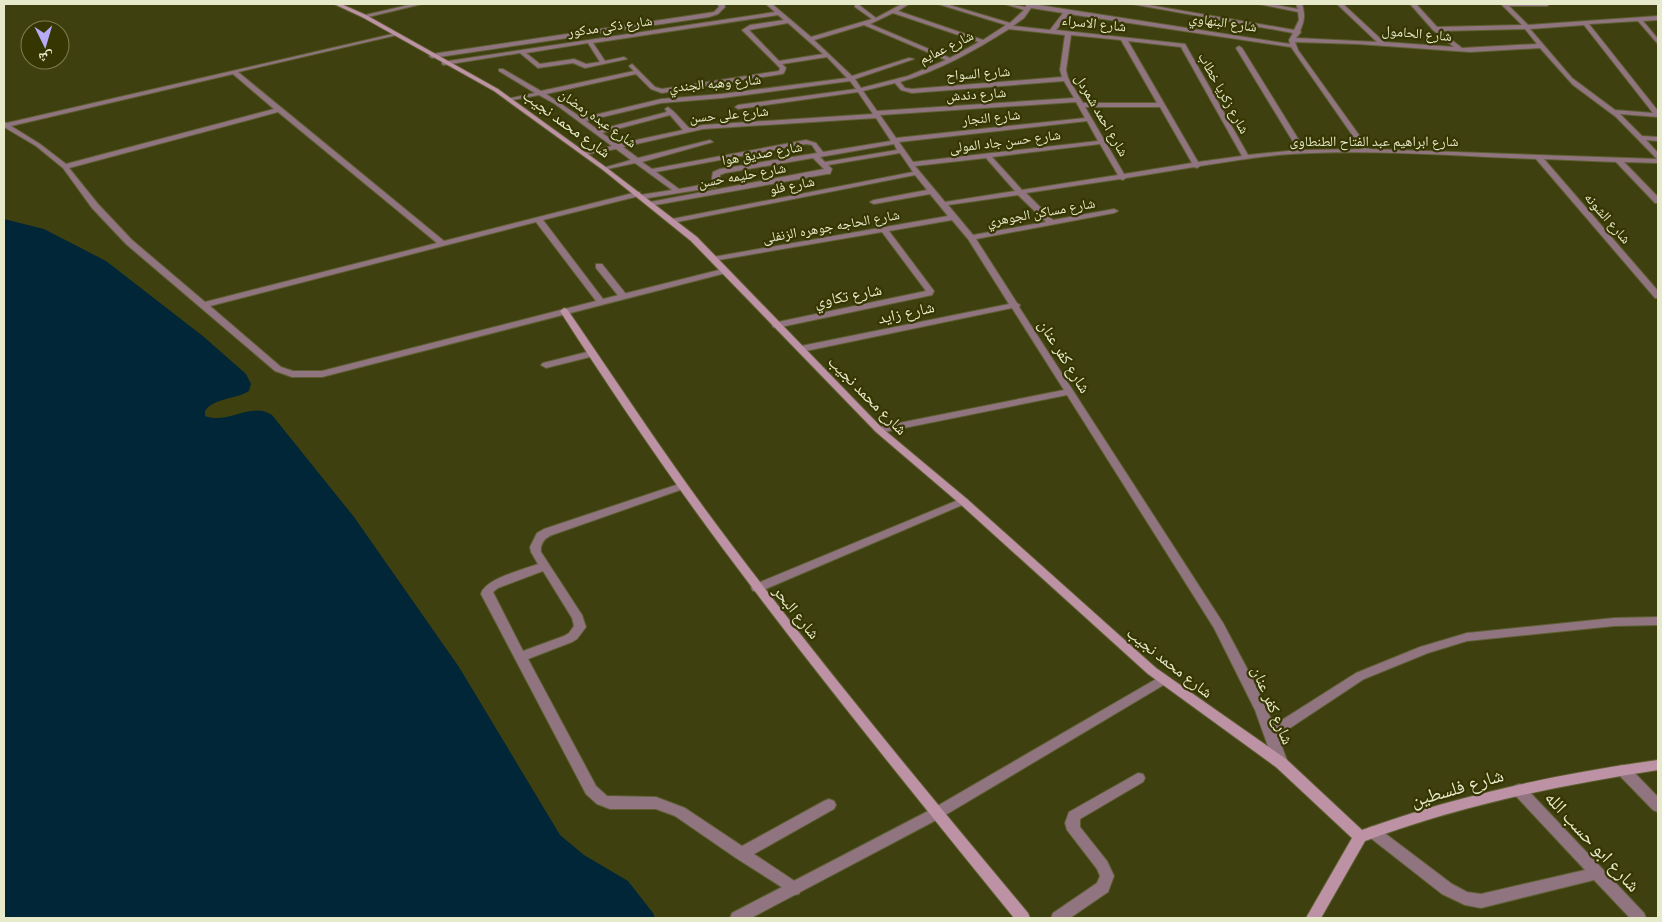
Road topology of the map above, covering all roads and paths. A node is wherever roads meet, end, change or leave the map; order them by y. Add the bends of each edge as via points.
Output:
1 (337, 4) edge
2 (419, 4) edge
3 (720, 4) edge
4 (768, 4) edge
5 (906, 4) edge
6 (941, 4) edge
7 (1008, 4) edge
8 (1135, 4) edge
9 (1169, 4) edge
10 (1262, 4) edge
11 (1299, 4) edge
12 (1340, 4) edge
13 (1413, 4) edge
14 (1505, 4) edge
15 (1547, 4) edge
16 (857, 6) dead end
17 (1029, 6) edge
18 (1302, 11) junction
19 (893, 12) junction
20 (1067, 12) junction
21 (780, 13) junction
22 (364, 16) junction
23 (1212, 16) junction
24 (1658, 18) edge
25 (1639, 19) junction
26 (876, 20) junction
27 (789, 21) junction
28 (1585, 23) junction
29 (866, 24) junction
30 (1009, 26) junction
31 (1528, 27) junction
32 (1435, 29) junction
33 (1052, 31) junction
34 (1298, 32) junction
35 (1068, 33) junction
36 (394, 34) junction
37 (1123, 38) junction
38 (810, 39) junction
39 (588, 41) junction
40 (984, 42) junction
41 (1658, 42) edge
42 (1293, 43) junction
43 (1382, 43) junction
44 (1178, 44) joint
45 (1541, 46) junction
46 (1239, 48) dead end
47 (1460, 49) junction
48 (521, 51) junction
49 (828, 55) junction
50 (432, 56) junction
51 (624, 59) dead end
52 (911, 59) dead end
53 (950, 60) junction
54 (444, 63) junction
55 (604, 63) junction
56 (778, 63) junction
57 (632, 66) dead end
58 (501, 70) dead end
59 (234, 72) junction
60 (638, 72) junction
61 (852, 78) junction
62 (1066, 79) junction
63 (896, 81) junction
64 (860, 90) junction
65 (540, 93) junction
66 (734, 94) junction
67 (809, 97) junction
68 (509, 100) junction
69 (661, 101) junction
70 (1080, 103) junction
71 (1161, 105) junction
72 (814, 106) dead end
73 (738, 107) junction
74 (280, 109) junction
75 (1613, 112) junction
76 (672, 113) junction
77 (1658, 114) edge
78 (877, 115) junction
79 (1090, 119) junction
80 (581, 120) junction
81 (5, 124) edge
82 (742, 125) junction
83 (703, 127) junction
84 (687, 130) junction
85 (597, 132) junction
86 (1639, 138) junction
87 (1658, 139) edge
88 (894, 141) junction
89 (710, 142) junction
90 (1103, 142) junction
91 (617, 147) junction
92 (901, 151) junction
93 (1367, 151) junction
94 (1303, 152) junction
95 (585, 154) junction
96 (818, 155) junction
97 (987, 155) junction
98 (1246, 157) junction
99 (1538, 157) junction
100 (716, 159) junction
101 (1617, 159) junction
102 (1658, 159) edge
103 (637, 161) junction
104 (823, 164) junction
105 (910, 164) junction
106 (1197, 166) junction
107 (65, 167) junction
108 (604, 169) junction
109 (650, 171) junction
110 (917, 173) junction
111 (1123, 178) junction
112 (678, 191) junction
113 (932, 191) junction
114 (1021, 193) junction
115 (639, 196) junction
116 (1658, 201) edge
117 (874, 202) dead end
118 (650, 204) junction
119 (943, 204) junction
120 (1114, 211) dead end
121 (954, 216) junction
122 (538, 219) junction
123 (672, 221) junction
124 (1052, 223) junction
125 (884, 229) junction
126 (971, 238) junction
127 (443, 244) junction
128 (714, 259) junction
129 (599, 266) dead end
130 (723, 271) junction
131 (623, 296) junction
132 (1658, 296) edge
133 (601, 302) junction
134 (205, 305) junction
135 (1016, 305) junction
136 (564, 311) junction
137 (776, 325) junction
138 (801, 349) junction
139 (591, 354) junction
140 (546, 365) dead end
141 (1069, 392) junction
142 (879, 430) junction
143 (682, 486) junction
144 (963, 501) junction
145 (545, 566) junction
146 (757, 588) junction
147 (1658, 621) edge
148 (520, 657) junction
149 (1163, 680) junction
150 (1272, 733) junction
151 (1281, 763) junction
152 (1658, 766) edge
153 (1623, 770) junction
154 (1138, 778) dead end
155 (1519, 790) junction
156 (829, 805) dead end
157 (1658, 806) edge
158 (937, 812) junction
159 (1373, 832) junction
160 (1360, 837) junction
161 (741, 854) junction
162 (1597, 873) junction
163 (794, 889) junction
164 (737, 918) edge
165 (1023, 918) edge
166 (1058, 918) edge
167 (1314, 918) edge
168 (1639, 918) edge

1 - 22 street, شارع محمد نجيب
2 - 22 street
3 - 50 street via 721,10 709,15
4 - 21 street, شارع كفر عنان
5 - 19 street
6 - 30 street, شارع الاسراء
7 - 17 street, شارع البنهاوي
8 - 23 street
9 - 23 street
10 - 18 street
11 - 18 street
12 - 43 street
13 - 32 street
14 - 15 street
14 - 31 street
16 - 26 street
17 - 20 street, شارع البنهاوي
17 - 30 street, شارع عمايم
18 - 34 street
19 - 26 street
19 - 40 street
20 - 33 street
20 - 42 street, شارع البنهاوي
21 - 27 street, شارع كفر عنان
21 - 39 street, شارع ذكى مدكور
22 - 36 street, شارع محمد نجيب
23 - 34 street
24 - 25 street
25 - 28 street
25 - 41 street
26 - 29 street
27 - 38 street, شارع كفر عنان
27 - 56 street via 745,30
28 - 31 street
28 - 77 street
29 - 38 street
29 - 53 street
30 - 33 street, شارع الاسراء
30 - 40 street, شارع عمايم
31 - 32 street
31 - 45 street
32 - 47 street
33 - 35 street, شارع الاسراء
34 - 42 street
35 - 37 street, شارع الاسراء
35 - 62 street, شارع احمد شمردل via 1063,70
36 - 50 street, شارع محمد نجيب
36 - 59 street
37 - 44 street, شارع الاسراء
37 - 71 street
38 - 49 street, شارع كفر عنان
39 - 48 street, شارع ذكى مدكور
39 - 55 street
40 - 53 street, شارع عمايم
42 - 43 street, شارع الحامول
42 - 93 street via 1301,60
43 - 47 street, شارع الحامول
44 - 98 street, شارع زكريا خطاب via 1184,47
45 - 47 street, شارع الحامول
45 - 75 street via 1588,96
46 - 94 street
48 - 54 street, شارع ذكى مدكور
48 - 55 street via 540,66 573,61 583,66
49 - 56 street
49 - 61 street, شارع كفر عنان
50 - 54 street, شارع محمد نجيب
51 - 55 street
52 - 61 street, شارع وهبه الجندي
53 - 63 street, شارع عمايم
54 - 68 street, شارع محمد نجيب
56 - 60 street via 784,70 782,72 667,91 653,88
57 - 60 street
58 - 65 street, شارع عبده رمضان
59 - 74 street
59 - 81 street
60 - 65 street
61 - 64 street, شارع كفر عنان
61 - 66 street, شارع وهبه الجندي
62 - 63 street, شارع السواح via 912,91 903,89
62 - 70 street, شارع احمد شمردل
63 - 64 street, شارع عمايم
64 - 67 street, شارع عمايم
64 - 78 street, شارع كفر عنان
65 - 68 street
65 - 80 street, شارع عبده رمضان
66 - 69 street, شارع وهبه الجندي
66 - 73 street
67 - 72 street
67 - 73 street, شارع عمايم
68 - 95 street, شارع محمد نجيب
69 - 76 street
69 - 80 street, شارع وهبه الجندي
70 - 71 street, شارع دندش
70 - 78 street, شارع دندش
70 - 79 street, شارع احمد شمردل
71 - 106 street
73 - 82 street
74 - 107 street
74 - 127 street
75 - 77 street
75 - 86 street
76 - 84 street
76 - 85 street
78 - 82 street, شارع على حسن
78 - 88 street, شارع كفر عنان
79 - 88 street, شارع النجار
79 - 90 street, شارع احمد شمردل
80 - 85 street, شارع عبده رمضان
81 - 107 street via 38,144
82 - 83 street, شارع على حسن
83 - 84 street, شارع على حسن
83 - 89 street
84 - 91 street, شارع على حسن
85 - 91 street, شارع عبده رمضان
86 - 87 street
86 - 102 street
88 - 92 street, شارع كفر عنان
88 - 96 street, شارع صديق هوا
89 - 100 street
89 - 103 street
90 - 97 street, شارع حسن جاد المولى
90 - 111 street, شارع احمد شمردل
91 - 95 street, شارع على حسن
91 - 103 street, شارع عبده رمضان
92 - 104 street
92 - 105 street, شارع كفر عنان
93 - 94 street, شارع ابراهيم عبد الفتاح الطنطاوى
93 - 99 street, شارع ابراهيم عبد الفتاح الطنطاوى
94 - 98 street, شارع ابراهيم عبد الفتاح الطنطاوى
95 - 108 street, شارع محمد نجيب
96 - 100 street via 814,144 806,142
96 - 104 street
96 - 112 street, شارع صديق هوا via 718,172 713,185
97 - 105 street, شارع حسن جاد المولى
97 - 114 street
98 - 106 street, شارع ابراهيم عبد الفتاح الطنطاوى
99 - 101 street, شارع ابراهيم عبد الفتاح الطنطاوى
99 - 132 street, شارع الشونه
100 - 109 street
101 - 102 street, شارع ابراهيم عبد الفتاح الطنطاوى
101 - 116 street
103 - 108 street
103 - 109 street, شارع عبده رمضان
104 - 118 street, شارع حليمه حسن via 828,169 824,174
105 - 110 street, شارع كفر عنان
106 - 111 street, شارع ابراهيم عبد الفتاح الطنطاوى
107 - 134 street via 129,242
108 - 115 street, شارع محمد نجيب
109 - 112 street, شارع عبده رمضان
110 - 113 street, شارع كفر عنان
110 - 123 street, شارع فلو
111 - 114 street, شارع ابراهيم عبد الفتاح الطنطاوى
112 - 115 street, شارع صديق هوا
113 - 117 street
113 - 119 street, شارع كفر عنان
114 - 119 street, شارع ابراهيم عبد الفتاح الطنطاوى
114 - 124 street
115 - 118 street, شارع محمد نجيب
115 - 122 street, شارع صديق هوا
118 - 123 street, شارع محمد نجيب
119 - 121 street, شارع كفر عنان
120 - 124 street, شارع مساكن الجوهري
121 - 125 street, شارع الحاجه جوهره الزنفلى
121 - 126 street, شارع كفر عنان
122 - 127 street, شارع صديق هوا
122 - 133 street
123 - 128 street, شارع محمد نجيب
124 - 126 street, شارع مساكن الجوهري
125 - 128 street, شارع الحاجه جوهره الزنفلى
125 - 137 street, شارع تكاوي via 930,291 926,295
126 - 135 street, شارع كفر عنان
127 - 134 street, شارع صديق هوا
128 - 130 street, شارع محمد نجيب
129 - 131 street
130 - 131 street
130 - 137 street, شارع محمد نجيب
131 - 133 street
133 - 136 street
134 - 136 street via 278,369 301,375 322,374
135 - 138 street, شارع زايد
135 - 141 street, شارع كفر عنان
136 - 139 street, شارع البحر
137 - 138 street, شارع محمد نجيب
138 - 142 street, شارع محمد نجيب
139 - 140 street
139 - 143 street, شارع البحر
141 - 142 street
141 - 150 street, شارع كفر عنان via 1219,626
142 - 144 street, شارع محمد نجيب
143 - 145 street via 541,536 535,547
143 - 146 street, شارع البحر
144 - 146 street
144 - 149 street, شارع محمد نجيب
145 - 148 street via 487,590
145 - 148 street via 578,618 580,627 568,639
146 - 158 street, شارع البحر
147 - 150 street via 1614,622 1467,637 1424,650 1360,676
148 - 161 street via 596,796 610,803 642,802 668,807
149 - 151 street, شارع محمد نجيب
149 - 158 street
150 - 151 street, شارع كفر عنان
151 - 160 street, شارع محمد نجيب
152 - 153 street, شارع فلسطين
153 - 155 street, شارع فلسطين
153 - 157 street
154 - 166 street via 1074,816 1074,830 1107,876 1103,887
155 - 159 street, شارع فلسطين via 1446,808
155 - 162 street, شارع ابو حسب الله
156 - 161 street
158 - 163 street
158 - 165 street, شارع البحر
159 - 160 street, شارع فلسطين
159 - 162 street via 1447,889 1465,898 1481,900
160 - 167 street
161 - 163 street
162 - 168 street, شارع ابو حسب الله
163 - 164 street

